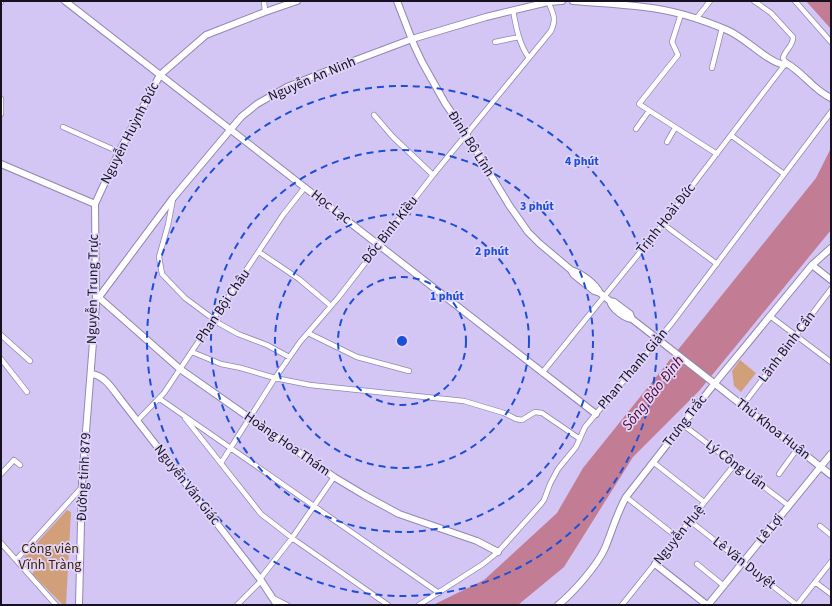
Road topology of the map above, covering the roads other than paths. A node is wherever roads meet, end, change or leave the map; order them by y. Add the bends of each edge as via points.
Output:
1 (65, 1) edge
2 (264, 1) edge
3 (297, 1) edge
4 (397, 1) edge
5 (548, 1) edge
6 (562, 1) edge
7 (573, 1) edge
8 (710, 1) edge
9 (754, 1) edge
10 (795, 1) edge
11 (513, 10) junction
12 (265, 12) junction
13 (681, 14) junction
14 (696, 19) junction
15 (722, 28) junction
16 (519, 37) junction
17 (412, 39) junction
18 (495, 42) dead end
19 (831, 42) edge
20 (529, 58) junction
21 (785, 64) junction
22 (712, 68) dead end
23 (160, 75) junction
24 (831, 98) edge
25 (1, 100) edge
26 (649, 111) junction
27 (831, 112) edge
28 (1, 114) edge
29 (374, 115) dead end
30 (63, 128) dead end
31 (230, 128) junction
32 (675, 128) junction
33 (636, 129) dead end
34 (466, 134) junction
35 (732, 136) junction
36 (667, 142) dead end
37 (120, 152) junction
38 (717, 154) junction
39 (1, 164) edge
40 (784, 174) junction
41 (433, 175) junction
42 (305, 187) junction
43 (173, 198) junction
44 (95, 204) junction
45 (663, 224) junction
46 (378, 244) junction
47 (831, 248) edge
48 (259, 252) junction
49 (716, 264) junction
50 (812, 265) junction
51 (831, 280) edge
52 (831, 290) edge
53 (97, 296) junction
54 (605, 297) junction
55 (331, 306) junction
56 (770, 316) junction
57 (214, 320) junction
58 (308, 333) junction
59 (1, 335) edge
60 (796, 335) junction
61 (659, 340) junction
62 (666, 345) joint
63 (192, 352) junction
64 (289, 357) junction
65 (1, 359) edge
66 (30, 361) dead end
67 (831, 362) edge
68 (180, 369) junction
69 (409, 371) dead end
70 (542, 373) junction
71 (91, 374) junction
72 (275, 378) junction
73 (713, 382) junction
74 (27, 392) dead end
75 (160, 399) junction
76 (743, 405) junction
77 (182, 414) junction
78 (596, 414) junction
79 (251, 418) junction
80 (137, 420) junction
81 (682, 424) junction
82 (580, 439) junction
83 (231, 448) junction
84 (797, 449) junction
85 (831, 454) edge
86 (653, 462) junction
87 (221, 463) junction
88 (735, 464) junction
89 (20, 465) dead end
90 (820, 467) junction
91 (1, 474) edge
92 (779, 474) dead end
93 (831, 475) edge
94 (334, 477) junction
95 (82, 487) junction
96 (626, 497) junction
97 (704, 502) junction
98 (789, 506) junction
99 (314, 507) junction
100 (690, 521) junction
101 (820, 526) dead end
102 (831, 535) edge
103 (677, 537) junction
104 (292, 538) junction
105 (1, 543) edge
106 (3, 548) edge
107 (498, 552) junction
108 (16, 560) junction
109 (743, 562) junction
110 (831, 562) edge
111 (655, 564) junction
112 (697, 564) dead end
113 (261, 580) junction
114 (815, 582) junction
115 (724, 586) junction
116 (439, 593) junction
117 (831, 594) edge
118 (273, 598) junction
119 (562, 604) edge
120 (56, 605) edge
121 (79, 605) edge
122 (237, 605) edge
123 (277, 605) edge
124 (287, 605) edge
125 (388, 605) edge
126 (419, 605) edge
127 (622, 605) edge
128 (708, 605) edge
129 (797, 605) edge

1 - 23 street, Học Lạc
2 - 12 street
3 - 12 street, Nguyễn Huỳnh Đức
4 - 17 street, Đinh Bộ Lĩnh
5 - 6 street, Nguyễn An Ninh
5 - 11 street, Nguyễn An Ninh
5 - 20 street, Đốc Binh Kiều via 555,22 551,31
7 - 13 street via 645,7
8 - 14 street
9 - 21 street via 771,13 793,37 793,43 783,56
10 - 19 street
11 - 16 street
11 - 17 street, Nguyễn An Ninh
12 - 23 street, Nguyễn Huỳnh Đức via 206,35
13 - 14 street
13 - 26 street via 672,42 678,55 639,104
14 - 15 street
15 - 21 street via 746,40 777,63
15 - 22 street
16 - 18 street
16 - 20 street
17 - 31 street, Nguyễn An Ninh via 287,87 257,104
17 - 34 street, Đinh Bộ Lĩnh via 445,103
20 - 34 street, Đốc Binh Kiều
21 - 24 street via 792,66
21 - 35 street, Trịnh Hoài Đức
23 - 31 street, Học Lạc
23 - 37 street, Nguyễn Huỳnh Đức
25 - 28 street
26 - 32 street
26 - 33 street
27 - 40 street, Phan Thanh Giản
29 - 41 street
30 - 37 street
31 - 42 street, Học Lạc
31 - 43 street, Nguyễn An Ninh
32 - 36 street
32 - 38 street
34 - 41 street, Đốc Binh Kiều
34 - 54 street, Đinh Bộ Lĩnh via 518,219 539,243
35 - 38 street, Trịnh Hoài Đức
35 - 40 street
37 - 44 street, Nguyễn Huỳnh Đức
38 - 45 street, Trịnh Hoài Đức
39 - 44 street
40 - 49 street, Phan Thanh Giản
41 - 46 street, Đốc Binh Kiều
42 - 46 street, Học Lạc
42 - 48 street, Phan Bội Châu
43 - 53 street, Nguyễn An Ninh
43 - 57 street via 159,257 162,274 185,298
44 - 53 street, Nguyễn Trung Trực
45 - 49 street
45 - 54 street, Trịnh Hoài Đức
46 - 55 street, Đốc Binh Kiều
46 - 70 street, Học Lạc
47 - 50 street, Trưng Trắc
48 - 55 street via 299,279
48 - 57 street, Phan Bội Châu
49 - 61 street, Phan Thanh Giản
50 - 51 street
50 - 56 street, Trưng Trắc
52 - 60 street, Lãnh Binh Cẩn
53 - 68 street, Hoàng Hoa Thám
53 - 71 street, Nguyễn Trung Trực
54 - 61 street, Đinh Bộ Lĩnh via 630,314 632,319
54 - 70 street, Trịnh Hoài Đức
55 - 58 street, Đốc Binh Kiều
56 - 60 street
56 - 73 street, Trưng Trắc
57 - 63 street, Phan Bội Châu
57 - 64 street
58 - 64 street, Đốc Binh Kiều
58 - 69 street via 357,357
59 - 66 street
60 - 67 street
60 - 76 street, Lãnh Binh Cẩn
61 - 62 street, Đinh Bộ Lĩnh
61 - 78 street, Phan Thanh Giản
62 - 73 street, Thủ Khoa Huân
63 - 68 street, Phan Bội Châu
63 - 72 street via 221,364
64 - 72 street, Đốc Binh Kiều
65 - 74 street
68 - 75 street, Phan Bội Châu
68 - 79 street, Hoàng Hoa Thám
70 - 78 street, Học Lạc
71 - 80 street, Nguyễn Văn Giác via 102,377
71 - 95 street, Đường tỉnh 879
72 - 79 street, Đốc Binh Kiều
72 - 82 street via 310,385 464,401 522,420 538,412
73 - 76 street, Thủ Khoa Huân
73 - 81 street, Trưng Trắc
75 - 77 street
75 - 80 street, Phan Bội Châu
76 - 84 street, Thủ Khoa Huân
77 - 83 street
77 - 87 street
78 - 82 street, Phan Thanh Giản via 585,427
79 - 83 street, Đốc Binh Kiều
79 - 94 street, Hoàng Hoa Thám
80 - 113 street, Nguyễn Văn Giác
81 - 86 street, Trưng Trắc
81 - 88 street, Lý Công Uẩn
82 - 107 street, Phan Thanh Giản via 573,452 558,469 544,500
83 - 87 street, Đốc Binh Kiều
83 - 99 street
84 - 90 street, Thủ Khoa Huân
84 - 92 street
85 - 90 street, Lê Lợi
86 - 96 street, Trưng Trắc
86 - 97 street
87 - 104 street via 261,514
88 - 97 street, Nguyễn Huệ
88 - 98 street, Lý Công Uẩn
89 - 91 street via 14,460
90 - 93 street, Thủ Khoa Huân
90 - 98 street, Lê Lợi
94 - 99 street
94 - 107 street, Hoàng Hoa Thám via 399,514 478,542
95 - 108 street
95 - 121 street, Đường tỉnh 879
96 - 103 street
96 - 119 street, Trưng Trắc via 604,550
97 - 100 street, Nguyễn Huệ
98 - 109 street, Lê Lợi
99 - 104 street
99 - 116 street
100 - 103 street, Nguyễn Huệ
100 - 109 street, Lê Văn Duyệt
101 - 102 street
103 - 111 street, Nguyễn Huệ
104 - 113 street
104 - 125 street
105 - 106 street
106 - 108 street
107 - 116 street, Phan Thanh Giản
108 - 120 street
109 - 115 street, Lê Lợi
109 - 129 street, Lê Văn Duyệt
110 - 114 street
111 - 127 street, Nguyễn Huệ
111 - 128 street
112 - 115 street
113 - 118 street, Nguyễn Văn Giác
113 - 122 street
114 - 117 street
114 - 129 street
115 - 128 street, Lê Lợi
116 - 126 street, Phan Thanh Giản
118 - 123 street, Nguyễn Văn Giác
118 - 124 street

